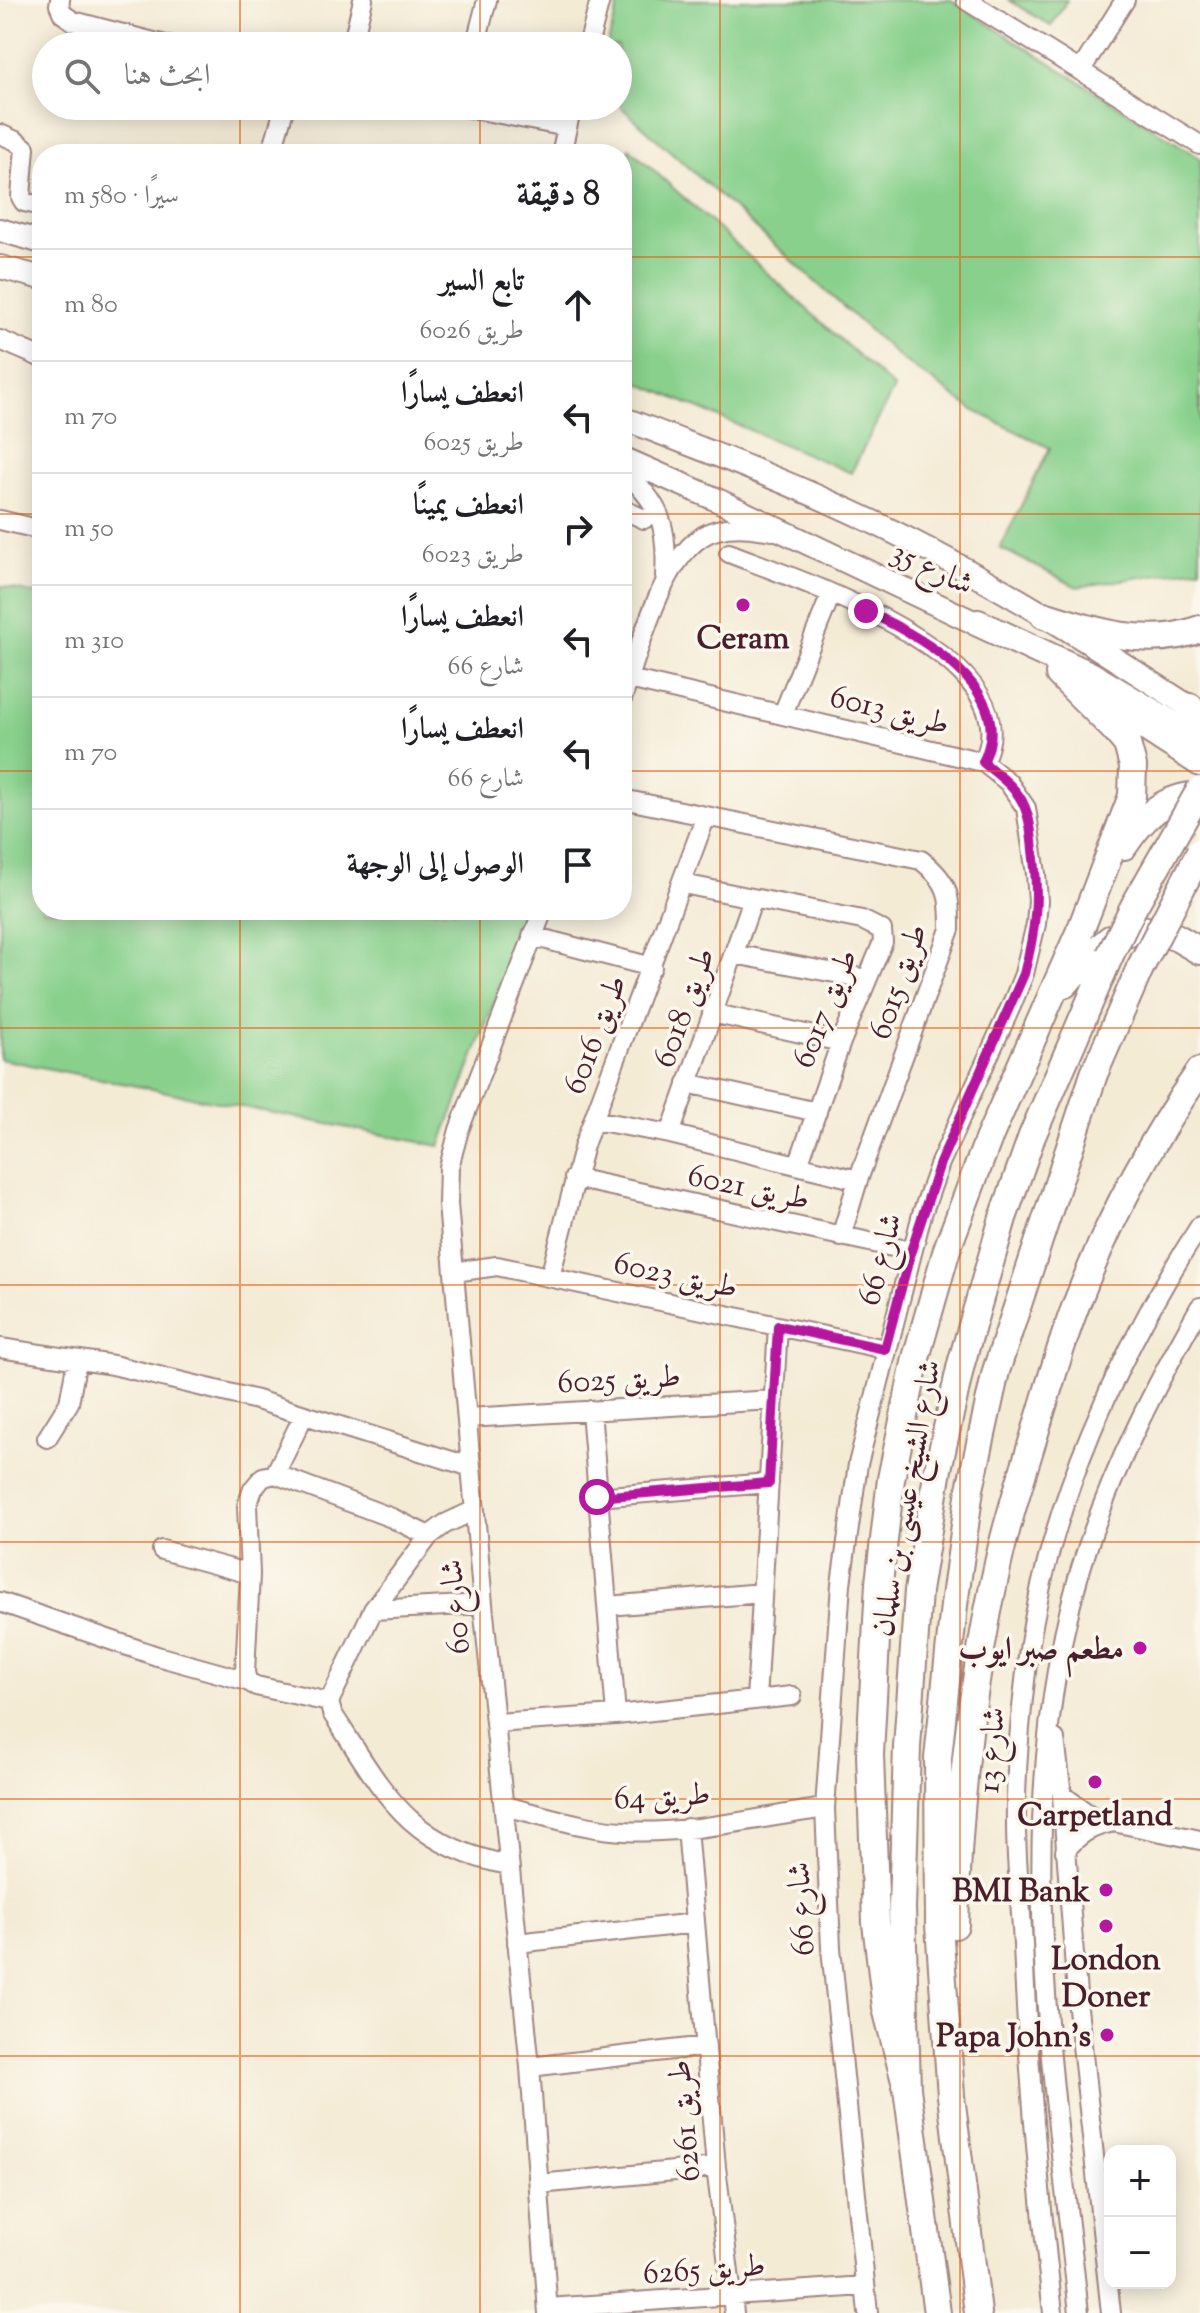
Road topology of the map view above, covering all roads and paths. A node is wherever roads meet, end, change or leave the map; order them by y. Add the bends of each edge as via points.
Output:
1 (60, 0) edge
2 (363, 0) edge
3 (487, 0) edge
4 (600, 0) edge
5 (966, 0) edge
6 (1125, 0) edge
7 (115, 32) edge
8 (355, 32) edge
9 (479, 32) edge
10 (592, 32) edge
11 (1081, 70) junction
12 (281, 120) edge
13 (531, 120) edge
14 (569, 120) edge
15 (567, 127) junction
16 (8, 138) edge
17 (274, 144) edge
18 (563, 144) edge
19 (1200, 145) edge
20 (32, 204) edge
21 (0, 230) edge
22 (32, 239) edge
23 (0, 267) edge
24 (32, 275) edge
25 (0, 340) edge
26 (32, 354) edge
27 (632, 422) edge
28 (632, 463) edge
29 (632, 478) edge
30 (632, 514) edge
31 (644, 519) dead end
32 (0, 520) edge
33 (32, 528) edge
34 (789, 534) junction
35 (729, 553) dead end
36 (664, 583) junction
37 (831, 594) junction
38 (1044, 615) junction
39 (978, 623) junction
40 (1200, 629) edge
41 (632, 671) edge
42 (1059, 674) junction
43 (632, 680) edge
44 (783, 714) junction
45 (1197, 714) edge
46 (1200, 741) edge
47 (983, 762) junction
48 (1200, 765) edge
49 (1200, 792) edge
50 (632, 801) edge
51 (706, 816) junction
52 (1200, 852) edge
53 (683, 884) junction
54 (753, 899) junction
55 (539, 920) edge
56 (1082, 926) junction
57 (532, 936) junction
58 (1200, 951) edge
59 (734, 954) junction
60 (652, 967) junction
61 (867, 979) junction
62 (712, 1013) junction
63 (1030, 1038) junction
64 (841, 1042) junction
65 (1200, 1053) edge
66 (1200, 1071) edge
67 (687, 1083) junction
68 (1183, 1094) junction
69 (817, 1112) junction
70 (594, 1120) junction
71 (670, 1134) junction
72 (798, 1165) junction
73 (574, 1178) junction
74 (858, 1180) junction
75 (1200, 1226) edge
76 (841, 1237) junction
77 (911, 1251) junction
78 (1200, 1255) edge
79 (454, 1272) junction
80 (550, 1277) junction
81 (1170, 1277) junction
82 (1200, 1307) edge
83 (778, 1326) junction
84 (1200, 1332) edge
85 (0, 1348) edge
86 (885, 1349) junction
87 (77, 1360) junction
88 (774, 1400) junction
89 (591, 1410) junction
90 (304, 1415) junction
91 (467, 1418) junction
92 (47, 1438) dead end
93 (471, 1467) junction
94 (275, 1474) junction
95 (769, 1483) junction
96 (597, 1497) junction
97 (1103, 1505) junction
98 (475, 1510) junction
99 (429, 1536) junction
100 (162, 1550) dead end
101 (250, 1574) junction
102 (762, 1593) junction
103 (0, 1602) edge
104 (483, 1604) junction
105 (608, 1606) junction
106 (373, 1610) junction
107 (247, 1681) junction
108 (792, 1696) dead end
109 (756, 1700) junction
110 (329, 1702) junction
111 (1051, 1711) junction
112 (616, 1715) junction
113 (495, 1723) junction
114 (1062, 1795) junction
115 (504, 1806) junction
116 (825, 1808) junction
117 (1110, 1823) junction
118 (687, 1828) junction
119 (1200, 1840) edge
120 (1065, 1851) junction
121 (509, 1865) junction
122 (695, 1923) junction
123 (517, 1943) junction
124 (706, 2046) junction
125 (530, 2067) junction
126 (907, 2089) junction
127 (951, 2096) junction
128 (716, 2167) junction
129 (539, 2184) junction
130 (864, 2286) junction
131 (733, 2305) edge
132 (548, 2310) edge
133 (868, 2313) edge
134 (937, 2313) edge
135 (978, 2313) edge
136 (1053, 2313) edge
137 (1079, 2313) edge
138 (1111, 2313) edge

1 - 7 street via 63,14 73,21
2 - 8 street
3 - 9 street
4 - 10 street
5 - 11 street
6 - 11 street
11 - 19 street
12 - 17 street
13 - 15 street
14 - 15 street
15 - 18 street
16 - 20 street via 21,144 26,154 21,197
21 - 22 main road
23 - 24 main road
25 - 26 street
27 - 38 main road, شارع 35 via 768,474 877,524
28 - 34 main road, شارع 35
29 - 36 street via 663,522
30 - 31 street
32 - 33 street
34 - 36 street via 739,526 714,530 696,540
34 - 39 main road, شارع 35
35 - 37 street
36 - 41 street
37 - 44 street, طريق 6013
37 - 47 street via 907,632 943,656 975,688 989,717 991,742
38 - 40 highway via 1099,633 1167,637
38 - 45 main road, شارع 35
39 - 42 main road, شارع 35
39 - 46 highway via 1090,675
42 - 48 main road, شارع 35
42 - 56 highway via 1127,744 1133,766 1132,796
43 - 44 street, طريق 6013
44 - 47 street, طريق 6013
47 - 77 street, شارع 66 via 1008,782 1026,808 1036,874 1036,924 1024,974 940,1163
49 - 56 highway via 1168,801 1139,823
49 - 126 highway, شارع الشيخ عيسى بن سلمان, bridge via 1110,955 1032,1136 961,1364 918,1591 902,1908
50 - 51 street, طريق 6015
51 - 53 street, طريق 6016
51 - 74 street, طريق 6015 via 921,860 940,875 950,897 950,929
52 - 127 highway, شارع الشيخ عيسى بن سلمان, bridge via 1140,968 1094,1074 996,1371 970,1489 938,1758 939,1925
53 - 54 street, طريق 6017
53 - 60 street, طريق 6016
54 - 59 street, طريق 6018
54 - 61 street, طريق 6017 via 874,924 882,930 883,942
55 - 57 street, شارع 60
56 - 63 highway
57 - 60 street
57 - 79 street, شارع 60 via 449,1167
58 - 63 highway via 1176,937 1142,929 1110,939 1066,984
59 - 61 street
59 - 62 street, طريق 6018
60 - 70 street, طريق 6016
61 - 64 street, طريق 6017
62 - 64 street
62 - 67 street, طريق 6018
63 - 126 highway via 947,1249 916,1358 887,1509 870,1755 876,1923 886,2008
64 - 69 street, طريق 6017
65 - 68 highway
66 - 68 highway
67 - 69 street
67 - 71 street, طريق 6018
68 - 127 highway via 1120,1207 1076,1305 999,1558 967,1746 955,1917
69 - 72 street, طريق 6017
70 - 71 street
70 - 73 street, طريق 6016
71 - 72 street
72 - 74 street
73 - 76 street, طريق 6021
73 - 80 street, طريق 6016
74 - 76 street, طريق 6015
75 - 81 street, شارع 13
76 - 77 street, طريق 6021
77 - 86 street, شارع 66
78 - 81 street
79 - 80 street, طريق 6023 via 497,1266
79 - 91 street, شارع 60
80 - 83 street, طريق 6023
81 - 136 street, شارع 13 via 1124,1357 1079,1462 1043,1580 1025,1683 1016,1827 1027,2051
82 - 97 street, شارع 13 via 1131,1437
83 - 86 street, طريق 6023
83 - 88 street
84 - 97 street via 1155,1413 1118,1496
85 - 87 street
86 - 116 street, شارع 66 via 858,1464 841,1584
87 - 90 street via 222,1391
87 - 92 street via 69,1403
88 - 89 street, طريق 6025
88 - 95 street
89 - 91 street, طريق 6025
89 - 96 street
90 - 93 street
90 - 94 street
91 - 93 street, شارع 60
93 - 98 street, شارع 60
94 - 99 street
94 - 101 street via 263,1477 247,1506
95 - 96 street
95 - 102 street
96 - 105 street
97 - 111 street, شارع 13 via 1073,1596
98 - 99 street
98 - 104 street, شارع 60
99 - 106 street
100 - 101 street
101 - 107 street
102 - 105 street
102 - 109 street
103 - 107 street
104 - 106 street
104 - 113 street, شارع 60
105 - 112 street
106 - 110 street
107 - 110 street
108 - 109 street
109 - 112 street
110 - 121 street via 376,1784 421,1831 464,1854
111 - 114 street
111 - 137 street, شارع 13 via 1040,1834 1050,2053
112 - 113 street
113 - 115 street, شارع 60
114 - 117 street
114 - 120 street
115 - 118 street, طريق 64 via 625,1831
115 - 121 street, شارع 60
116 - 118 street, طريق 64
116 - 130 street, شارع 66 via 831,1948
117 - 119 street
117 - 120 street via 1083,1832
118 - 122 street, طريق 6261
120 - 138 street
121 - 123 street, شارع 60
122 - 123 street
122 - 124 street, طريق 6261
123 - 125 street, شارع 60
124 - 125 street
124 - 128 street, طريق 6261
125 - 129 street, شارع 60
126 - 134 highway, شارع الشيخ عيسى بن سلمان
127 - 135 highway, شارع الشيخ عيسى بن سلمان
128 - 129 street
128 - 131 street, طريق 6261
129 - 132 street, شارع 60
130 - 131 street, طريق 6265
130 - 133 street, شارع 66
131 - 132 street, طريق 6265

